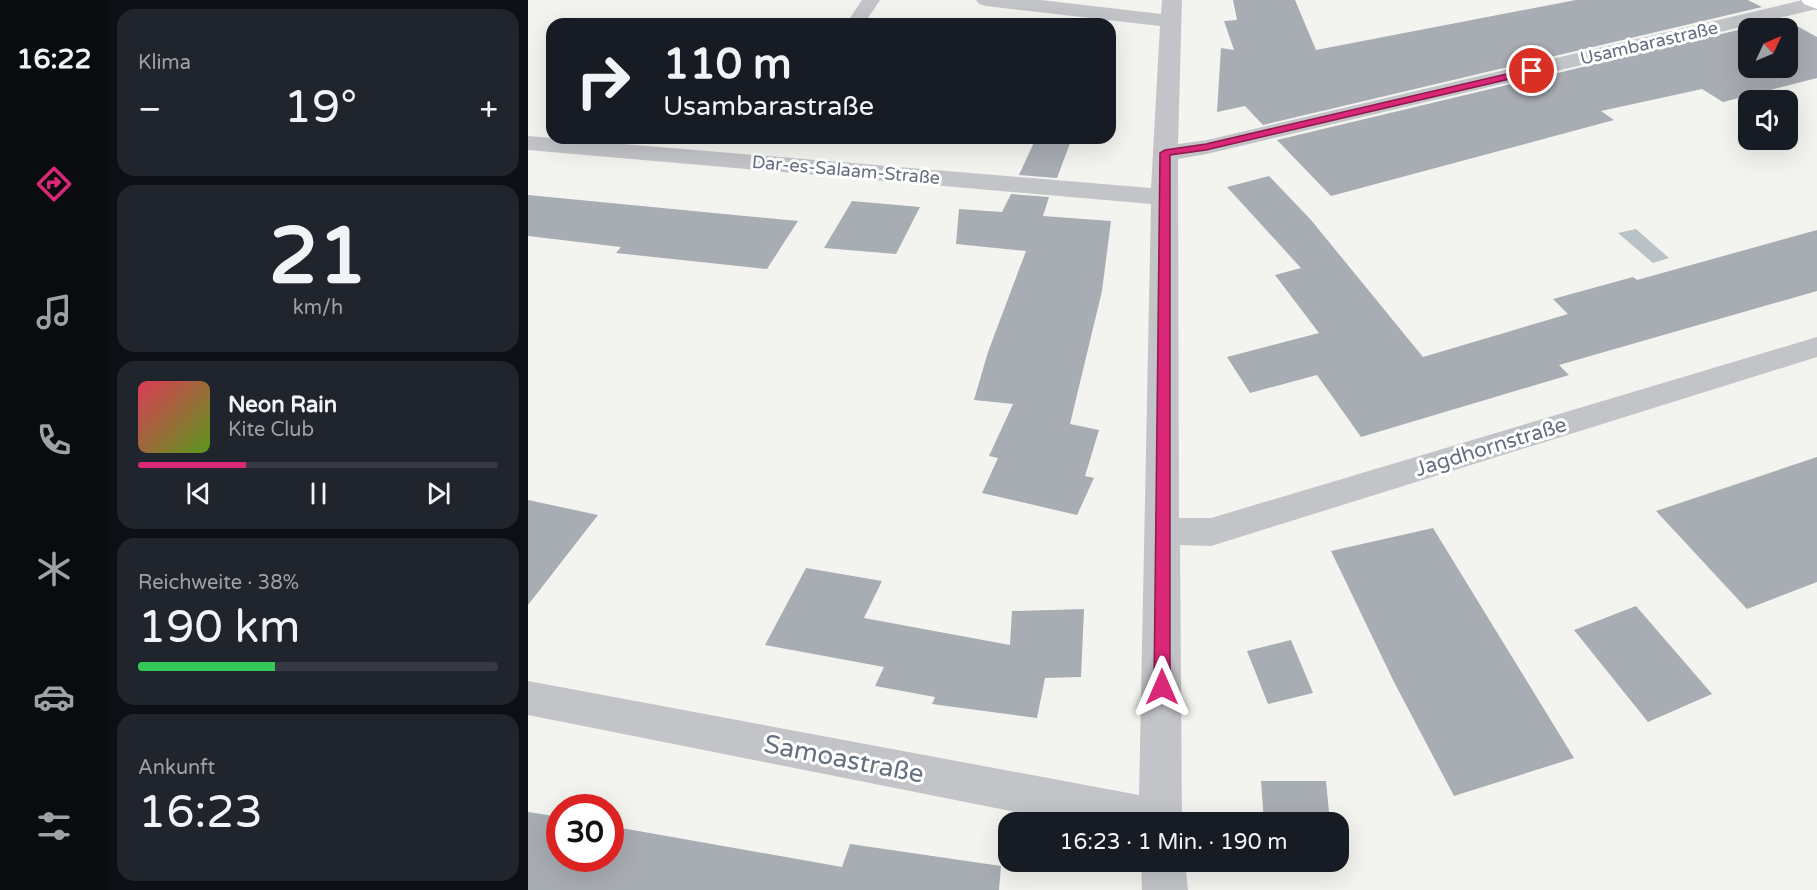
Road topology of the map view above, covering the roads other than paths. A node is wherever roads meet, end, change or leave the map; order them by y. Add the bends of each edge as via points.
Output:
1 (871, 0) edge
2 (986, 0) edge
3 (1811, 0) edge
4 (1817, 3) edge
5 (1172, 11) edge
6 (858, 18) edge
7 (528, 143) edge
8 (1165, 153) junction
9 (1164, 197) junction
10 (1817, 347) edge
11 (1163, 531) junction
12 (528, 698) edge
13 (1059, 812) edge
14 (1161, 812) edge
15 (1164, 872) edge
16 (1165, 890) edge

1 - 6 lane
2 - 5 street
3 - 4 main road
4 - 8 street, Usambarastraße via 1206,147
5 - 8 street
7 - 9 street, Dar-es-Salaam-Straße
8 - 9 street
9 - 11 street
10 - 11 street, Jagdhornstraße via 1211,532
11 - 14 street
12 - 13 street, Samoastraße
15 - 16 street

